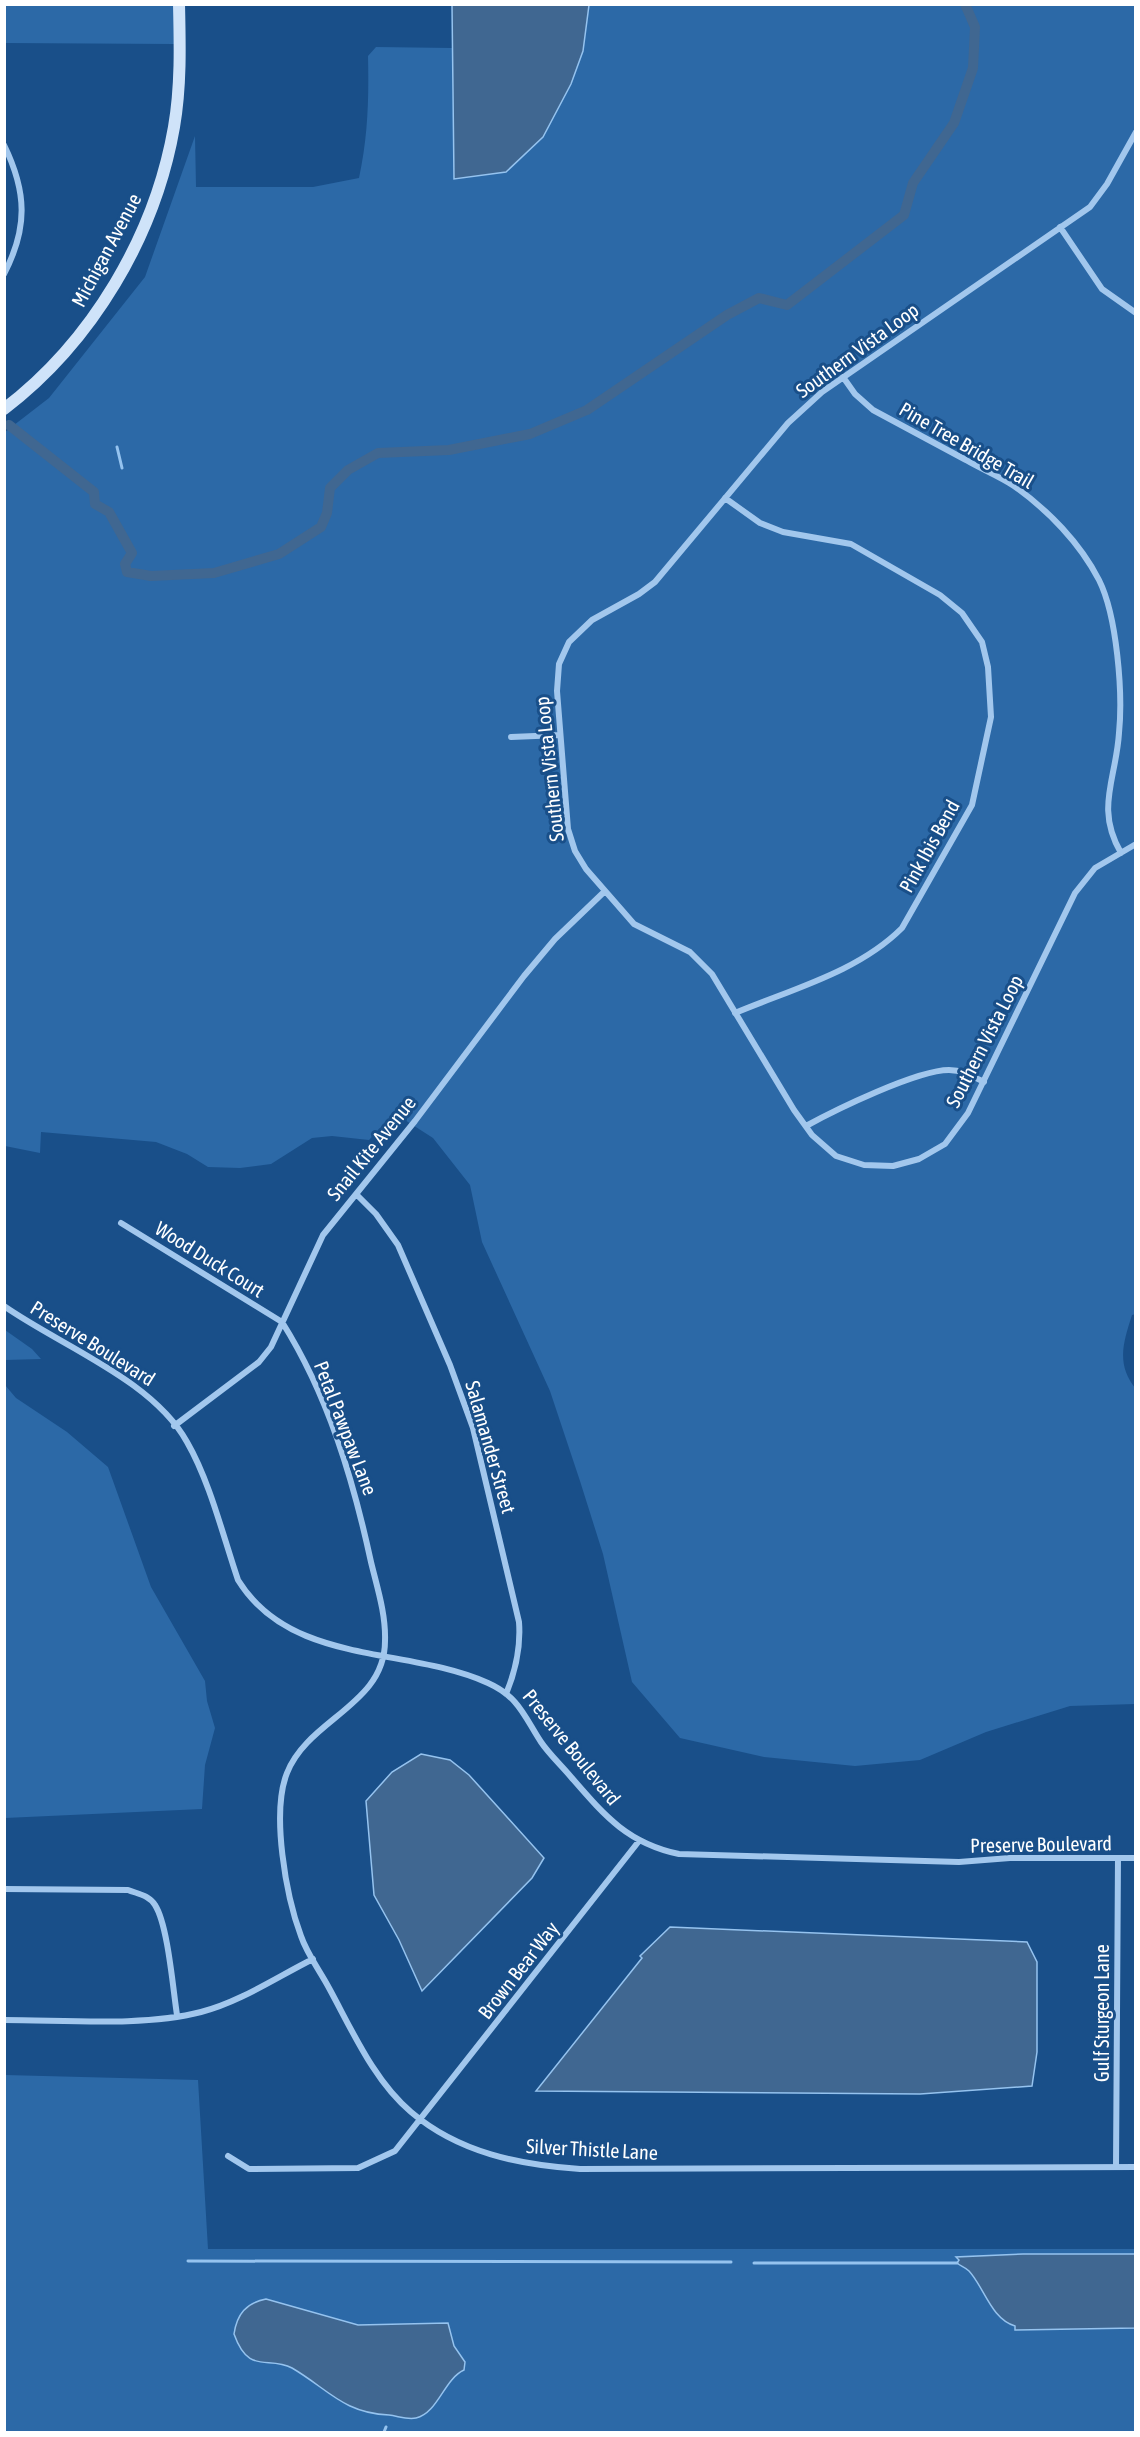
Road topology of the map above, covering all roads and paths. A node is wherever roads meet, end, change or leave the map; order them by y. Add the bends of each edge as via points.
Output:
1 (179, 4) edge
2 (1136, 132) edge
3 (4, 145) edge
4 (1060, 227) junction
5 (4, 274) edge
6 (1136, 313) edge
7 (843, 377) junction
8 (4, 409) edge
9 (724, 498) junction
10 (560, 735) junction
11 (511, 737) dead end
12 (1136, 844) edge
13 (1121, 853) junction
14 (605, 891) junction
15 (735, 1013) junction
16 (984, 1082) junction
17 (806, 1126) junction
18 (356, 1194) junction
19 (121, 1223) dead end
20 (4, 1306) edge
21 (282, 1322) junction
22 (174, 1426) junction
23 (383, 1656) junction
24 (506, 1694) junction
25 (639, 1841) junction
26 (1118, 1858) junction
27 (1136, 1858) edge
28 (4, 1889) edge
29 (313, 1959) junction
30 (177, 2016) junction
31 (4, 2020) edge
32 (422, 2120) junction
33 (228, 2156) dead end
34 (1116, 2167) junction
35 (1136, 2167) edge

1 - 8 street, Michigan Avenue via 175,126 159,190 136,244 88,324 48,372
2 - 4 street, Southern Vista Loop via 1090,207
3 - 5 street via 14,166 23,209 22,230
4 - 6 street via 1102,289
4 - 7 street, Southern Vista Loop
7 - 9 street, Southern Vista Loop via 788,423
7 - 13 street, Pine Tree Bridge Trail via 873,410 1012,485 1050,515 1099,582 1115,639 1119,733 1107,818
9 - 10 street, Southern Vista Loop via 655,582 592,620 569,642 559,664
9 - 15 street, Pink Ibis Bend via 760,523 783,532 851,544 940,595 962,613 982,642 991,717 972,805 902,928 863,961
10 - 11 street
10 - 14 street, Southern Vista Loop via 568,829 575,851
12 - 13 street, Southern Vista Loop
13 - 16 street, Southern Vista Loop via 1095,868 1075,892
14 - 15 street, Southern Vista Loop via 634,924 690,952 712,974
14 - 18 street, Snail Kite Avenue via 555,939 524,976
15 - 17 street, Southern Vista Loop
16 - 17 street via 962,1071 919,1076
16 - 17 street, Southern Vista Loop via 945,1144 920,1159 893,1166 864,1165 836,1156
18 - 21 street, Snail Kite Avenue via 323,1235
18 - 24 street, Salamander Street via 398,1245 473,1428 519,1622 515,1673
19 - 21 street, Wood Duck Court
20 - 22 street, Preserve Boulevard via 124,1380 156,1404
21 - 22 street, Snail Kite Avenue via 259,1362
21 - 23 street, Petal Pawpaw Lane via 297,1345 329,1418 355,1490 383,1612
22 - 23 street, Preserve Boulevard via 187,1441 238,1580 249,1598 288,1629 312,1639
23 - 24 street, Preserve Boulevard via 458,1673 489,1683
23 - 29 street, Silver Thistle Lane via 373,1684 312,1735 295,1756 281,1793 278,1813 291,1904
24 - 25 street, Preserve Boulevard via 516,1701 542,1742 602,1813
25 - 26 street, Preserve Boulevard via 679,1854 959,1862
25 - 32 street, Brown Bear Way
26 - 27 street, Preserve Boulevard
26 - 34 street, Gulf Sturgeon Lane
28 - 30 street via 128,1890 147,1896 156,1906 163,1929
29 - 30 street via 230,2002
29 - 32 street, Silver Thistle Lane via 387,2088
30 - 31 street
32 - 33 street, Brown Bear Way via 395,2151 358,2168 249,2169
32 - 34 street, Silver Thistle Lane via 453,2140 490,2155 531,2165 580,2169
34 - 35 street, Silver Thistle Lane

